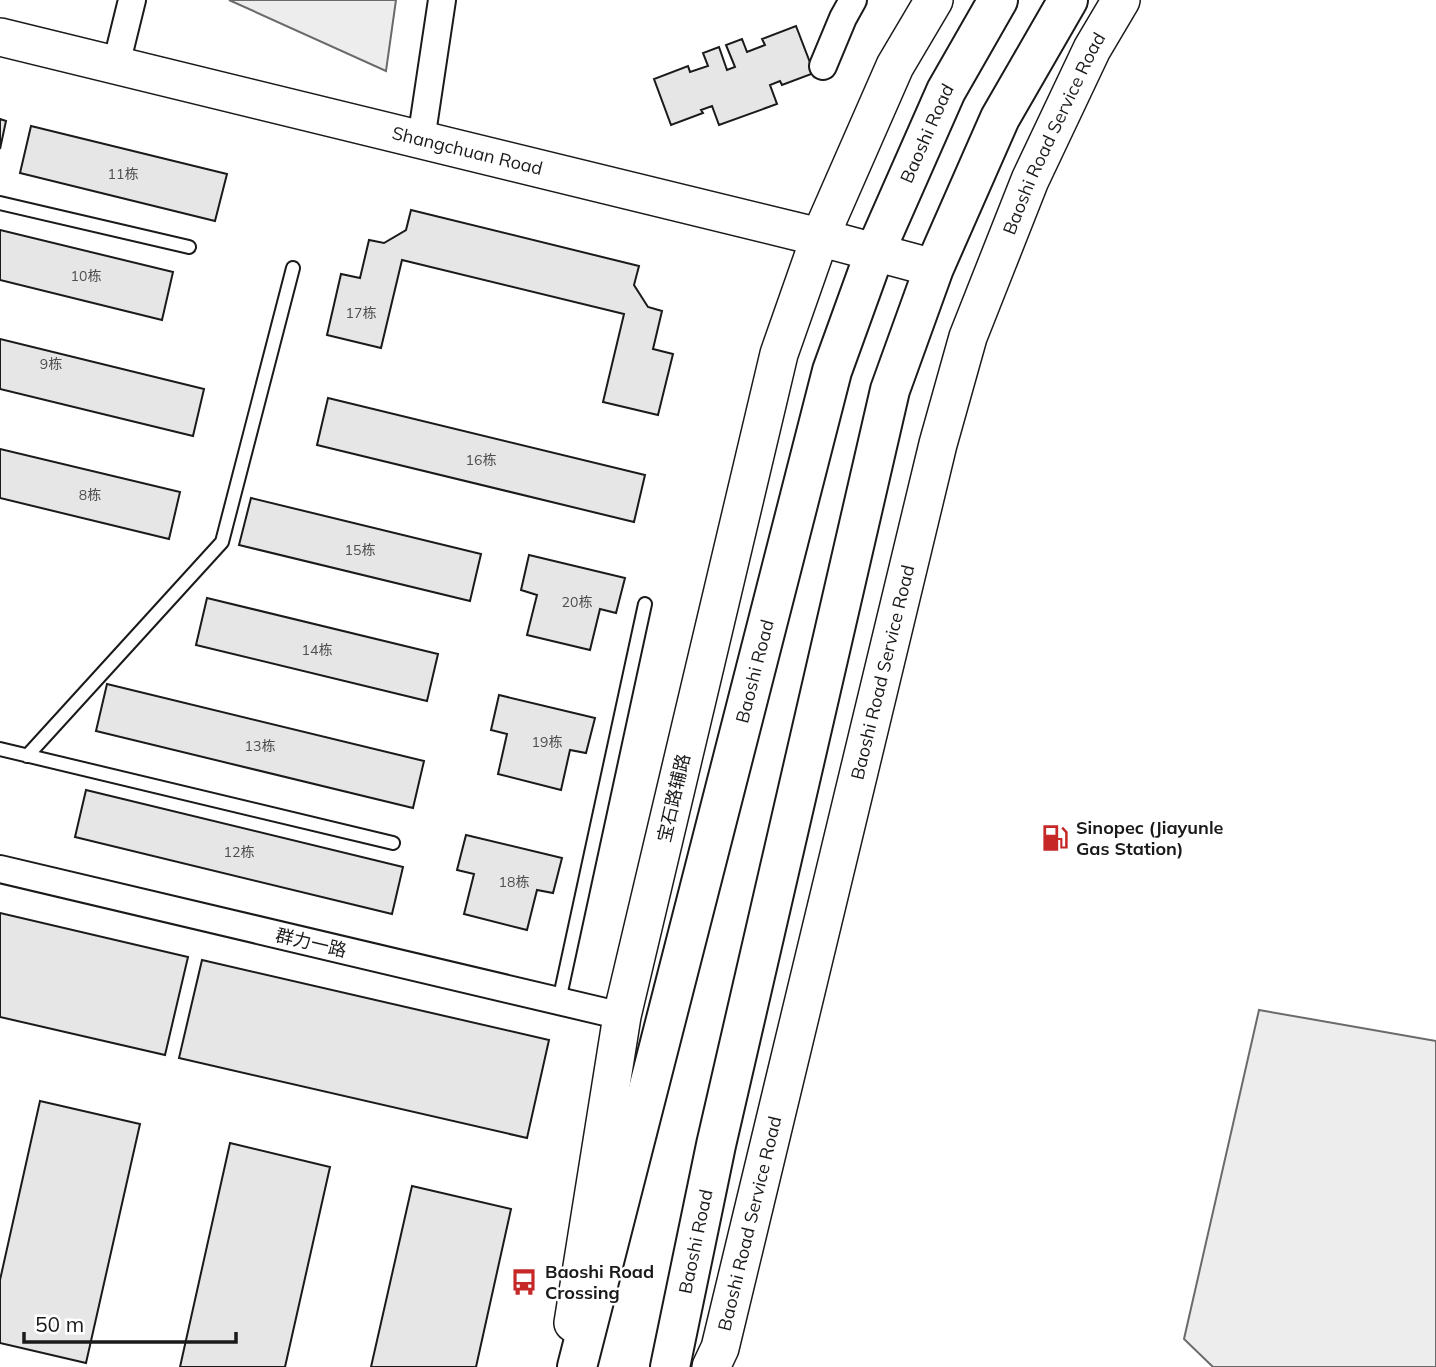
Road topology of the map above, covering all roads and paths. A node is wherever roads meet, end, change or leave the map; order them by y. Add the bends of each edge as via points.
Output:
1 (132, 0) edge
2 (442, 0) edge
3 (853, 0) edge
4 (934, 0) edge
5 (998, 0) edge
6 (1068, 0) edge
7 (1121, 0) edge
8 (0, 37) edge
9 (116, 65) junction
10 (823, 66) dead end
11 (421, 140) junction
12 (0, 203) edge
13 (820, 237) junction
14 (188, 247) dead end
15 (875, 252) junction
16 (293, 268) dead end
17 (934, 268) junction
18 (645, 604) dead end
19 (0, 749) edge
20 (26, 756) junction
21 (393, 843) dead end
22 (0, 869) edge
23 (559, 1001) junction
24 (622, 1016) junction
25 (566, 1367) edge
26 (578, 1367) edge
27 (670, 1367) edge
28 (711, 1367) edge

1 - 9 street
2 - 11 street
3 - 10 street
4 - 13 main road via 895,66
5 - 15 main road, Baoshi Road via 946,90
6 - 17 main road, Baoshi Road via 1000,118
7 - 28 main road, Baoshi Road Service Road via 1092,49 1030,180 968,337 938,444 720,1349
8 - 9 main road, Shangchuan Road
9 - 11 main road, Shangchuan Road
11 - 13 main road, Shangchuan Road
12 - 14 lane
13 - 15 main road, Shangchuan Road
13 - 24 main road, 宝石路辅路 via 779,354
15 - 17 main road, Shangchuan Road
15 - 26 main road, Baoshi Road via 832,371
16 - 20 lane via 222,542
17 - 27 main road, Baoshi Road via 890,390 716,1145
18 - 23 lane
19 - 20 lane
20 - 21 lane
22 - 23 street, 群力一路
23 - 24 street, 群力一路
24 - 25 main road, 宝石路辅路

